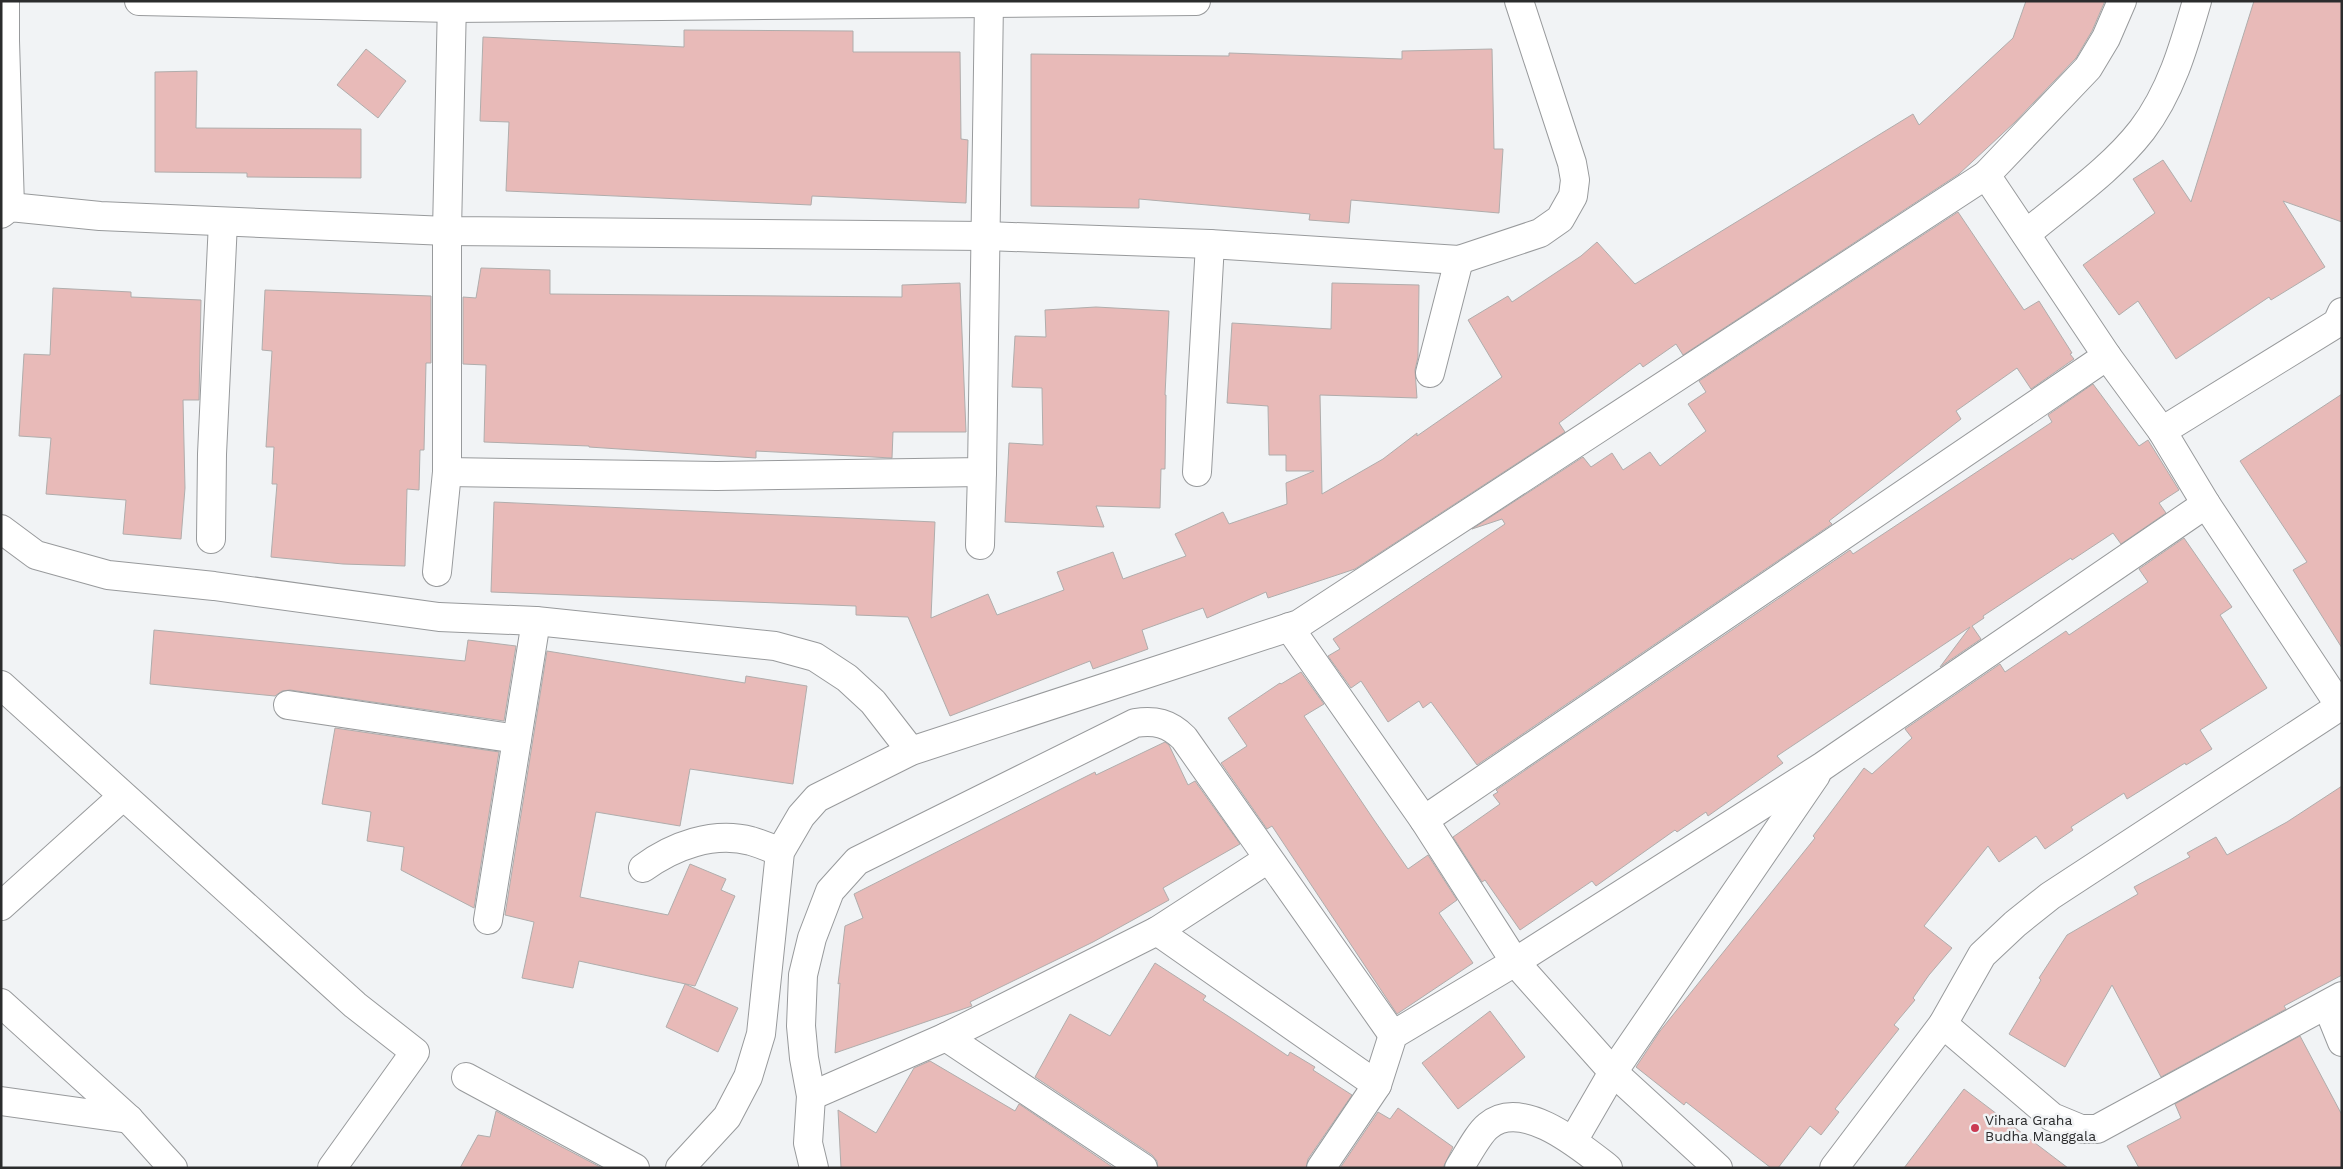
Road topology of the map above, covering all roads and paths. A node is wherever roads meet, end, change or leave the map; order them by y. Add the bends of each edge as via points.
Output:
1 (6, 1) edge
2 (139, 1) edge
3 (1196, 1) edge
4 (1519, 1) edge
5 (2122, 1) edge
6 (2197, 1) edge
7 (989, 3) edge
8 (452, 5) edge
9 (3, 41) edge
10 (4, 111) edge
11 (1986, 175) junction
12 (6, 210) edge
13 (223, 222) junction
14 (447, 232) junction
15 (2026, 234) junction
16 (986, 236) junction
17 (1210, 244) junction
18 (1459, 260) junction
19 (2340, 319) edge
20 (2107, 356) junction
21 (1430, 374) dead end
22 (2162, 431) junction
23 (447, 472) junction
24 (982, 472) junction
25 (1197, 472) dead end
26 (2206, 504) junction
27 (1, 530) edge
28 (211, 539) dead end
29 (980, 545) dead end
30 (437, 572) dead end
31 (536, 621) junction
32 (1289, 627) junction
33 (1, 685) edge
34 (288, 705) dead end
35 (2341, 705) edge
36 (516, 739) junction
37 (911, 751) junction
38 (1823, 766) junction
39 (122, 797) junction
40 (1424, 820) junction
41 (780, 852) junction
42 (1268, 859) junction
43 (643, 868) dead end
44 (1, 906) edge
45 (488, 920) dead end
46 (1157, 931) junction
47 (1515, 962) junction
48 (2334, 1000) edge
49 (1, 1003) edge
50 (1944, 1024) junction
51 (1393, 1034) junction
52 (946, 1037) junction
53 (2342, 1042) edge
54 (1613, 1072) junction
55 (466, 1077) dead end
56 (1377, 1085) junction
57 (811, 1096) junction
58 (1, 1101) edge
59 (129, 1119) junction
60 (1573, 1142) junction
61 (173, 1168) edge
62 (332, 1168) edge
63 (635, 1168) edge
64 (680, 1168) edge
65 (814, 1168) edge
66 (1143, 1168) edge
67 (1321, 1168) edge
68 (1459, 1168) edge
69 (1608, 1168) edge
70 (1718, 1168) edge
71 (1834, 1168) edge

1 - 9 street
2 - 8 street
3 - 7 street
4 - 18 street via 1572,163 1573,196 1560,219 1540,233
5 - 11 street via 2088,68
6 - 15 street via 2174,72 2142,131 2110,164
7 - 8 street
7 - 16 street
8 - 14 street
9 - 10 street
10 - 12 street
11 - 15 street
11 - 32 street via 1299,624
12 - 13 street
13 - 14 street
13 - 28 street
14 - 16 street
14 - 23 street
15 - 20 street
16 - 17 street
16 - 24 street
17 - 18 street
17 - 25 street
18 - 21 street
19 - 22 street
20 - 22 street
20 - 40 street
22 - 26 street
23 - 24 street via 717,476
23 - 30 street
24 - 29 street
26 - 35 street
26 - 38 street
27 - 31 street via 36,555 108,574 439,617
31 - 36 street
31 - 37 street via 775,646 815,657 847,678 873,702
32 - 37 street
32 - 40 street
33 - 39 street
34 - 36 street
35 - 50 street via 2050,896 2022,918 1982,955
36 - 45 street
37 - 41 street via 817,798 801,816
38 - 47 street
38 - 54 street
39 - 44 street
39 - 62 street via 355,1005 416,1052
40 - 47 street
41 - 43 street via 750,841 704,840 670,851
41 - 64 street via 761,1034 756,1052 748,1077 727,1117
42 - 46 street
42 - 51 street
42 - 57 street via 1184,738 1176,729 1148,721 1135,724 857,861 830,891 812,938 803,975 801,1026
46 - 52 street
46 - 56 street
47 - 51 street
47 - 54 street
48 - 50 street via 2097,1129 2081,1129 2052,1117
48 - 53 street
49 - 59 street
50 - 71 street
51 - 56 street
52 - 57 street
52 - 66 street
54 - 60 street
54 - 70 street
55 - 63 street
56 - 67 street
57 - 65 street via 808,1144
58 - 59 street
59 - 61 street
60 - 68 street via 1534,1121 1511,1117 1487,1126
60 - 69 street

